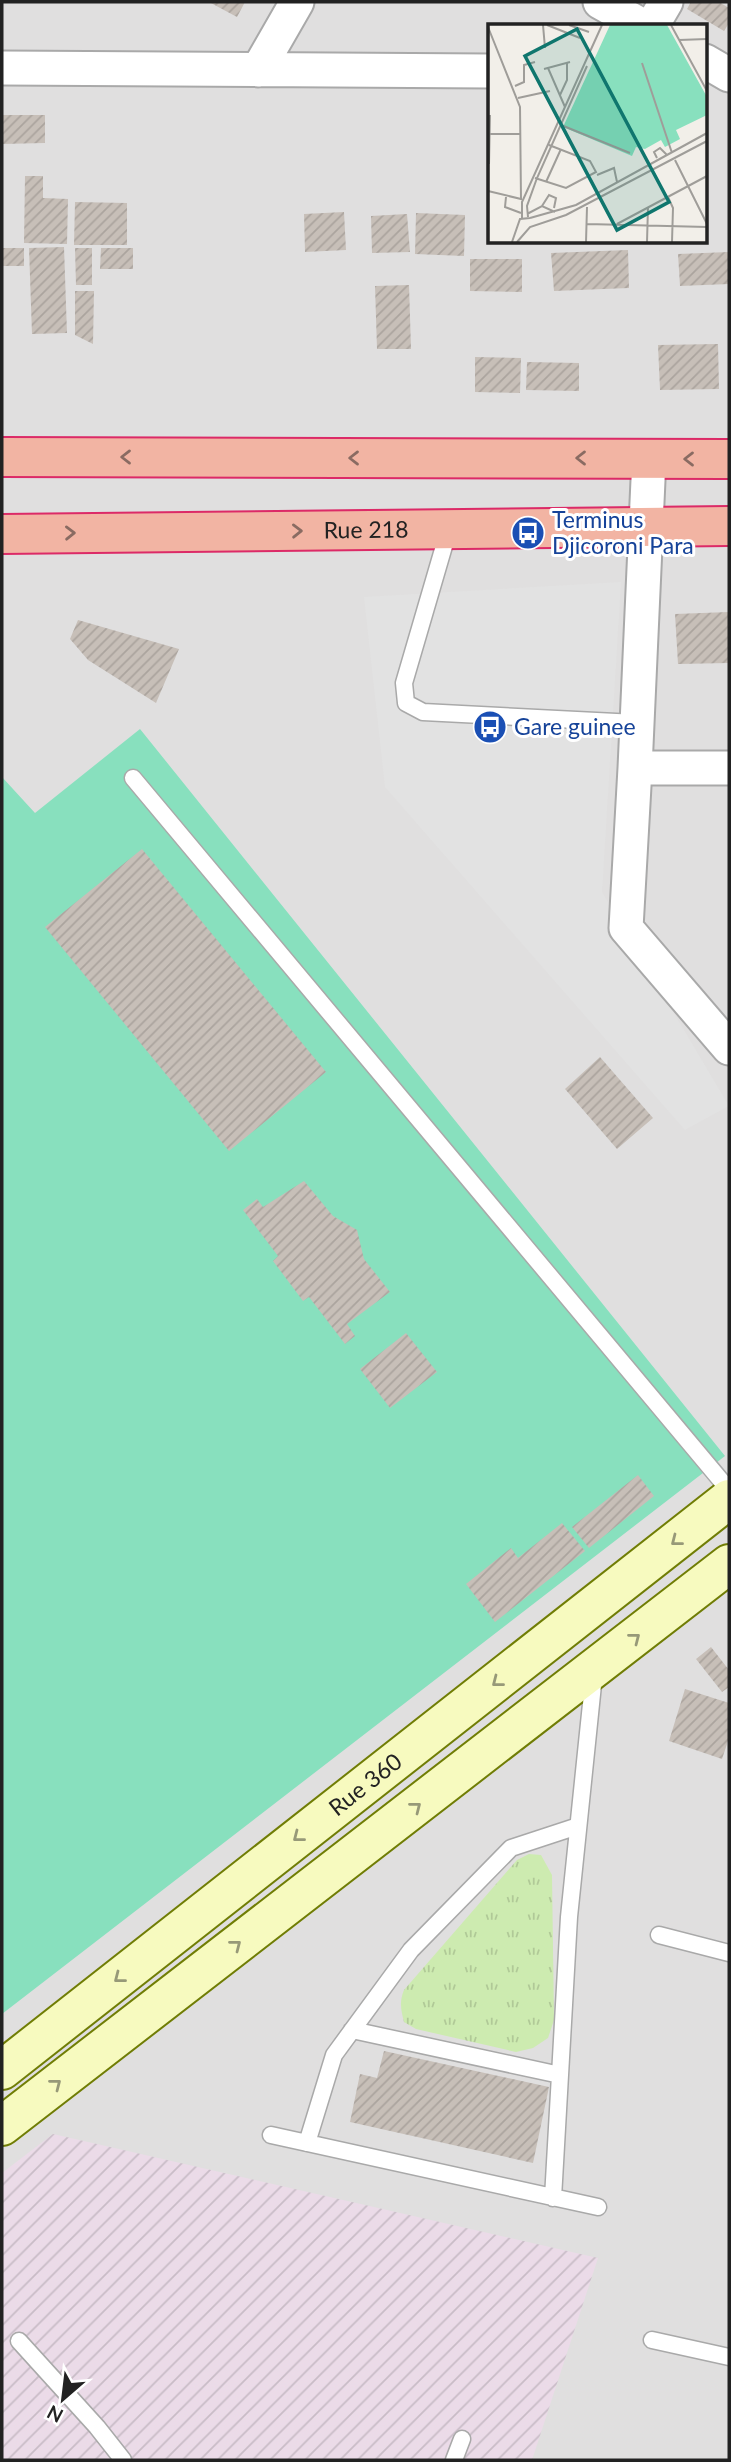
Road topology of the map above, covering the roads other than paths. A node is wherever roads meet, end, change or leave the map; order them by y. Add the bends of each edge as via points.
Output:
1 (297, 2) edge
2 (600, 2) edge
3 (666, 2) edge
4 (639, 24) edge
5 (653, 24) edge
6 (2, 68) edge
7 (258, 70) junction
8 (488, 71) edge
9 (2, 457) edge
10 (649, 458) junction
11 (729, 459) edge
12 (729, 526) edge
13 (646, 527) junction
14 (449, 529) junction
15 (2, 534) edge
16 (636, 723) junction
17 (635, 768) junction
18 (729, 768) edge
19 (133, 778) dead end
20 (729, 1048) edge
21 (729, 1489) edge
22 (729, 1499) edge
23 (729, 1564) edge
24 (595, 1669) junction
25 (578, 1826) junction
26 (659, 1935) dead end
27 (729, 1953) edge
28 (352, 2030) junction
29 (2, 2070) edge
30 (560, 2075) junction
31 (2, 2126) edge
32 (271, 2135) dead end
33 (307, 2143) junction
34 (553, 2198) junction
35 (598, 2207) dead end
36 (652, 2340) dead end
37 (19, 2341) dead end
38 (729, 2357) edge
39 (462, 2439) dead end
40 (123, 2460) edge
41 (454, 2460) edge

1 - 7 street
2 - 4 street
3 - 5 street
6 - 7 street
7 - 8 street
10 -> 9 highway
11 -> 10 highway
10 - 13 street
12 - 13 highway, Rue 218
13 - 14 highway, Rue 218
13 - 16 street
15 -> 14 highway, Rue 218
14 - 16 lane via 404,683 406,703 423,712
16 - 17 street
17 - 18 street
17 - 20 street via 626,928
19 - 21 lane
22 -> 29 main road, Rue 360
24 -> 23 main road
24 - 25 lane
31 -> 24 main road
25 - 28 lane via 511,1848 411,1950
25 - 30 lane
26 - 27 lane
28 - 30 lane
28 - 33 lane via 334,2055
30 - 34 lane
32 - 33 lane
33 - 34 lane
34 - 35 lane
36 - 38 lane
37 - 40 lane
39 - 41 lane

